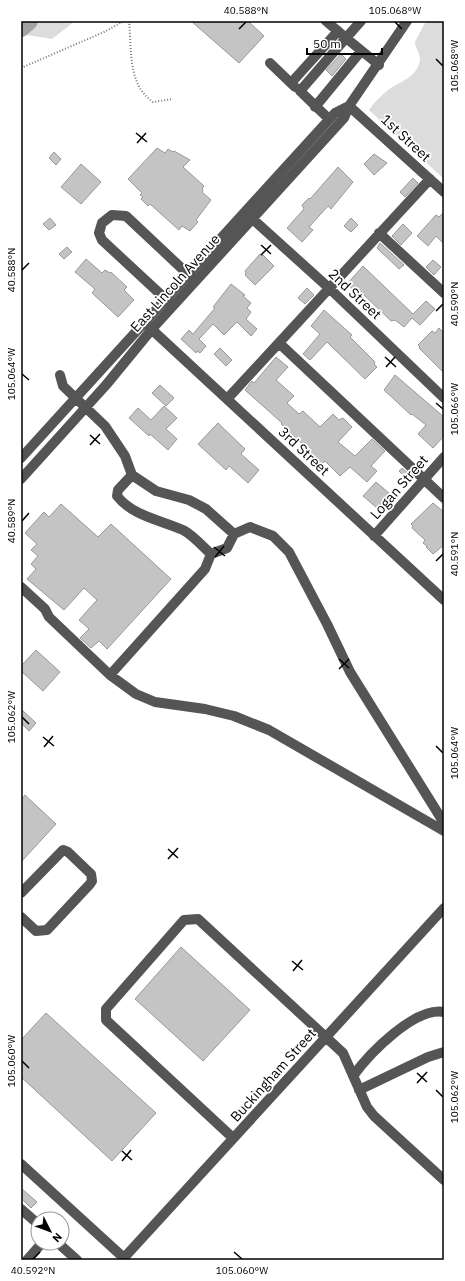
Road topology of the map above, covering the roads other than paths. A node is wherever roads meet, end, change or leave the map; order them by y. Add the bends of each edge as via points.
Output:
1 (326, 21) edge
2 (361, 21) edge
3 (405, 22) edge
4 (338, 31) junction
5 (346, 38) junction
6 (361, 51) junction
7 (270, 63) dead end
8 (379, 65) junction
9 (291, 83) junction
10 (300, 91) junction
11 (349, 106) junction
12 (315, 107) junction
13 (329, 119) junction
14 (430, 179) junction
15 (444, 192) edge
16 (248, 215) junction
17 (379, 233) junction
18 (192, 278) junction
19 (329, 288) junction
20 (444, 292) edge
21 (170, 303) junction
22 (148, 326) junction
23 (279, 343) junction
24 (60, 375) dead end
25 (76, 398) junction
26 (228, 398) junction
27 (444, 398) edge
28 (86, 407) junction
29 (444, 457) edge
30 (21, 458) edge
31 (132, 475) junction
32 (21, 479) edge
33 (424, 479) junction
34 (444, 498) edge
35 (234, 534) junction
36 (374, 536) junction
37 (212, 554) junction
38 (21, 587) edge
39 (444, 600) edge
40 (110, 675) junction
41 (444, 823) edge
42 (444, 831) edge
43 (22, 891) edge
44 (444, 908) edge
45 (21, 917) edge
46 (444, 1012) edge
47 (325, 1038) junction
48 (444, 1052) edge
49 (353, 1076) junction
50 (359, 1090) junction
51 (233, 1138) junction
52 (21, 1164) edge
53 (444, 1180) edge
54 (21, 1209) edge
55 (30, 1217) edge
56 (35, 1251) edge
57 (67, 1251) edge
58 (123, 1259) edge
59 (27, 1260) edge
60 (77, 1260) edge

1 - 4 street
2 - 5 street
3 - 8 street, East Lincoln Avenue
4 - 5 street
4 - 9 street
5 - 6 street
5 - 10 street
6 - 8 street
6 - 12 street
7 - 9 street
8 - 11 street, East Lincoln Avenue
9 - 10 street
10 - 12 street
11 - 13 street, East Lincoln Avenue
11 - 14 street, 1st Street
11 - 16 street, East Lincoln Avenue via 344,118
12 - 13 street
13 - 16 street, East Lincoln Avenue
14 - 15 street, 1st Street
14 - 17 street
16 - 18 street, East Lincoln Avenue
16 - 19 street, 2nd Street
17 - 19 street
17 - 20 street
18 - 21 street, East Lincoln Avenue
18 - 21 street via 126,216 112,215 102,223 99,233 102,240
19 - 23 street
19 - 27 street, 2nd Street
21 - 22 street, East Lincoln Avenue
22 - 25 street, East Lincoln Avenue
22 - 26 street, 3rd Street
22 - 28 street, East Lincoln Avenue
23 - 26 street
23 - 33 street
24 - 25 street via 63,386
25 - 28 street
25 - 30 street, East Lincoln Avenue
26 - 36 street, 3rd Street
28 - 31 street via 106,426 125,456
28 - 32 street, East Lincoln Avenue
29 - 33 street, Logan Street
31 - 35 street via 156,491 189,500 206,509
31 - 37 street via 118,490 117,496 121,501 136,512 185,531
33 - 34 street
33 - 36 street, Logan Street
35 - 37 street via 227,548
35 - 41 street via 250,527 273,536 289,552 350,672
36 - 39 street, 3rd Street
37 - 40 street via 205,569
38 - 40 street via 45,609 49,618
40 - 42 street via 136,694 155,702 234,716 269,730
43 - 45 street via 63,850 91,874 90,884 47,930 36,931
44 - 47 street, Buckingham Street
46 - 49 street via 424,1015 396,1031 375,1049
47 - 49 street via 343,1053
47 - 51 street, Buckingham Street
47 - 51 street via 198,918 184,920 106,1009 106,1020
48 - 50 street
49 - 50 street
50 - 53 street via 374,1116
51 - 58 street, Buckingham Street
52 - 58 street
54 - 55 street
56 - 59 street
57 - 60 street

